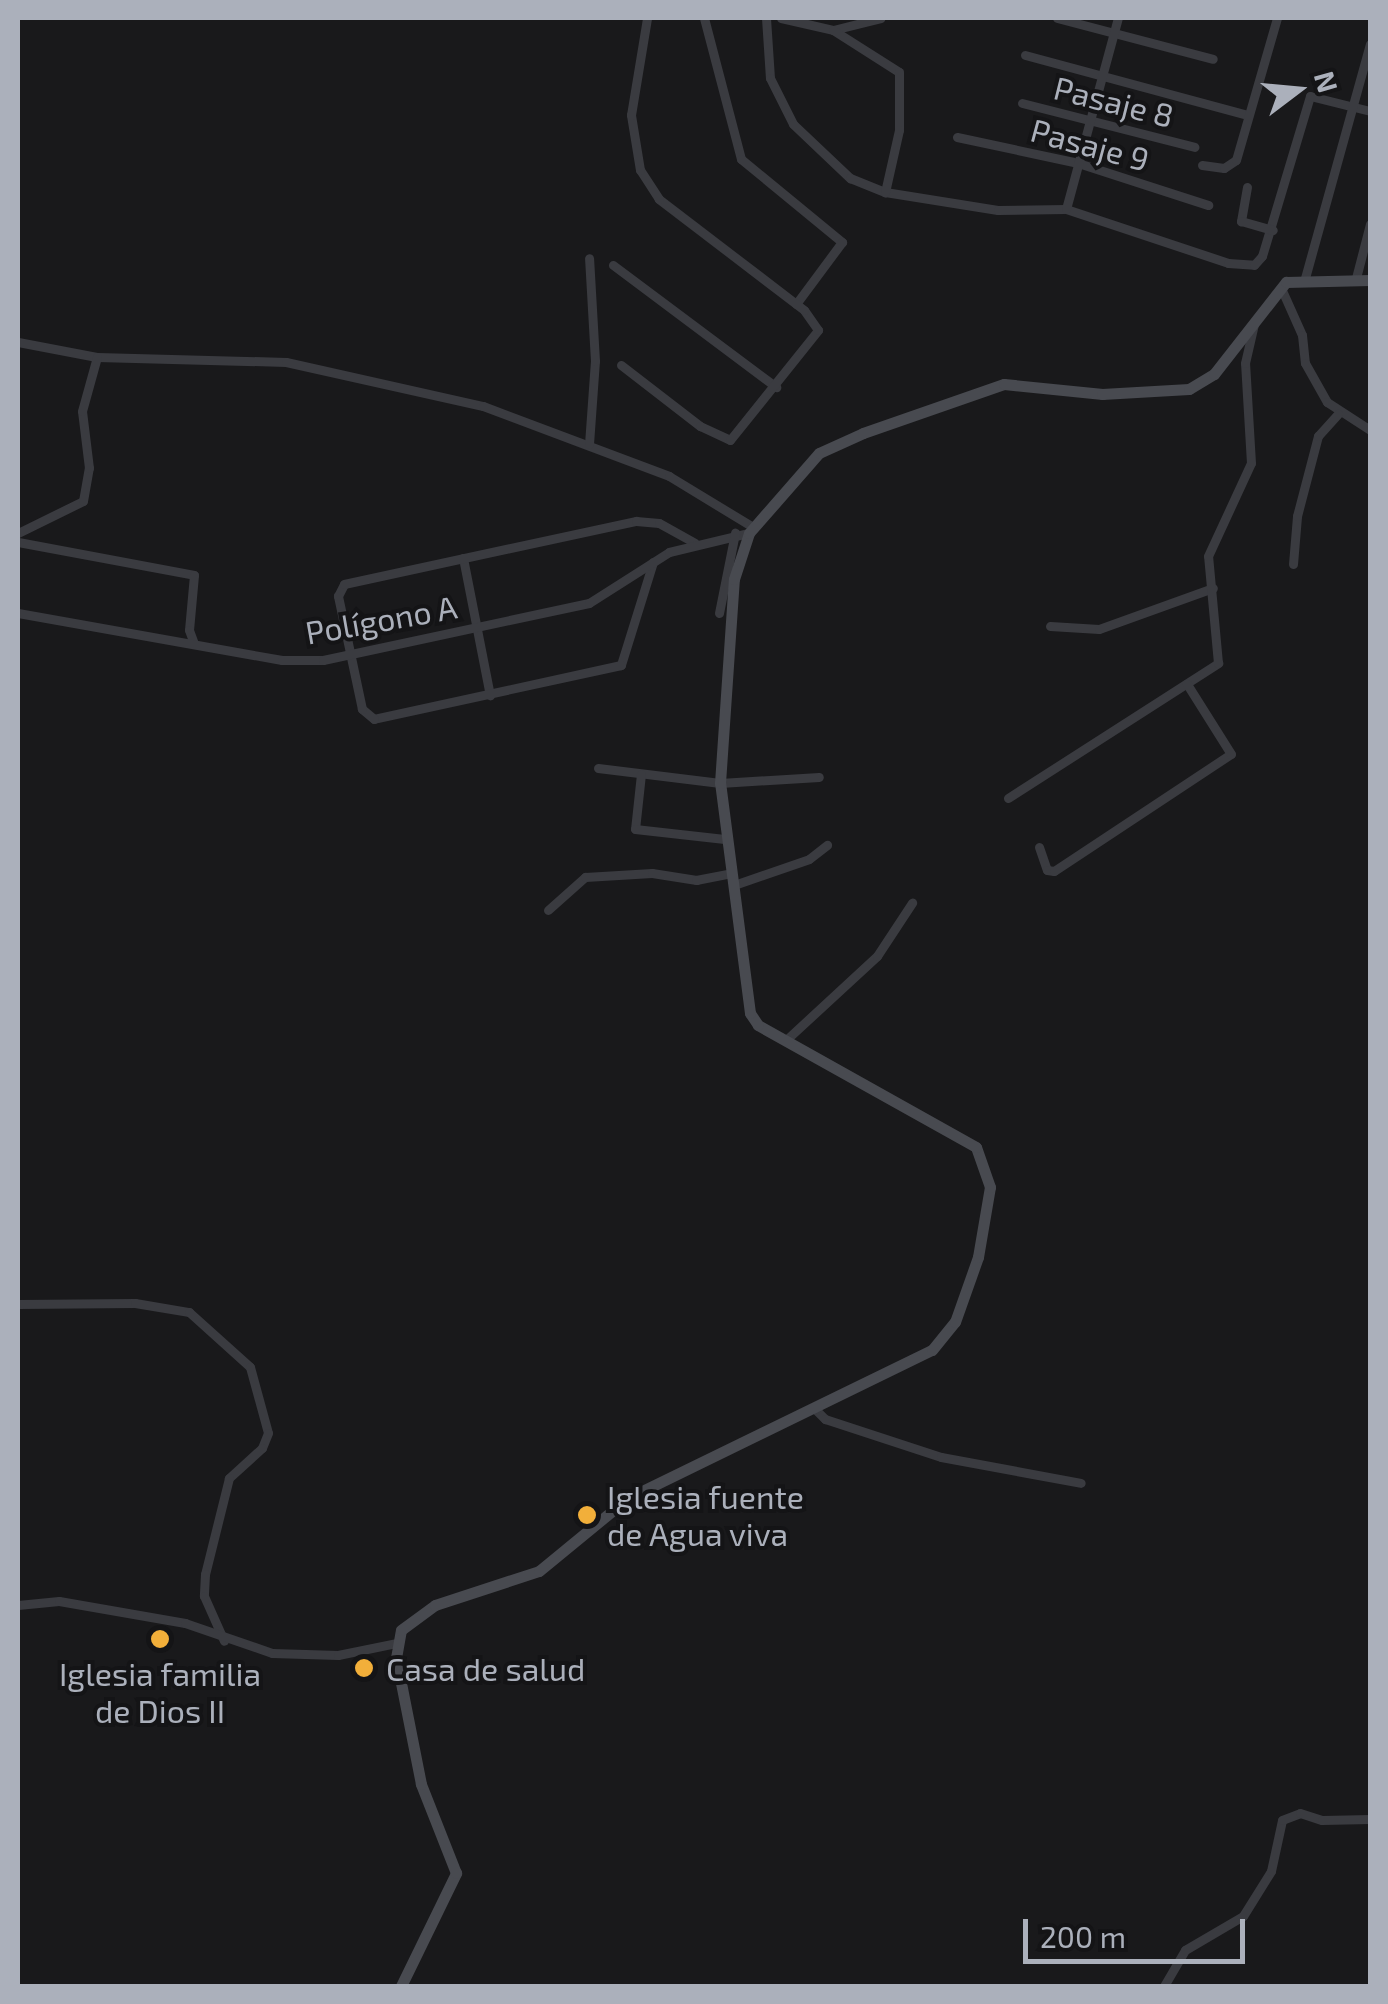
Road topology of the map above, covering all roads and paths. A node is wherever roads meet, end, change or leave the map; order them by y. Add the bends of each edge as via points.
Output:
1 (648, 18) edge
2 (704, 18) edge
3 (766, 18) edge
4 (781, 18) edge
5 (881, 18) edge
6 (1056, 18) edge
7 (1118, 18) edge
8 (1276, 18) edge
9 (832, 30) junction
10 (1114, 31) junction
11 (1370, 44) edge
12 (1025, 55) dead end
13 (1213, 59) dead end
14 (1103, 74) junction
15 (1022, 103) dead end
16 (1353, 105) junction
17 (1370, 111) edge
18 (1248, 116) junction
19 (1090, 120) junction
20 (957, 137) dead end
21 (1194, 147) dead end
22 (1078, 164) junction
23 (1202, 165) dead end
24 (1247, 187) dead end
25 (885, 192) junction
26 (1208, 205) dead end
27 (1066, 210) junction
28 (1370, 224) edge
29 (1273, 230) junction
30 (589, 258) dead end
31 (612, 265) dead end
32 (1305, 278) junction
33 (1356, 278) junction
34 (1370, 280) edge
35 (1281, 288) junction
36 (796, 304) junction
37 (1255, 322) junction
38 (18, 342) edge
39 (97, 357) junction
40 (620, 365) dead end
41 (776, 387) junction
42 (1338, 414) junction
43 (1370, 430) edge
44 (588, 444) junction
45 (751, 530) junction
46 (18, 533) edge
47 (736, 533) junction
48 (18, 542) edge
49 (695, 543) junction
50 (464, 558) junction
51 (653, 562) junction
52 (1293, 564) dead end
53 (1213, 588) junction
54 (18, 613) edge
55 (719, 613) dead end
56 (1050, 626) dead end
57 (475, 628) junction
58 (194, 644) junction
59 (352, 654) junction
60 (1188, 684) junction
61 (490, 695) junction
62 (598, 768) dead end
63 (641, 774) junction
64 (819, 777) dead end
65 (720, 783) junction
66 (1008, 798) dead end
67 (724, 838) junction
68 (827, 845) dead end
69 (1039, 848) dead end
70 (732, 879) junction
71 (912, 903) dead end
72 (548, 910) dead end
73 (786, 1040) junction
74 (18, 1304) edge
75 (814, 1408) junction
76 (1082, 1483) dead end
77 (18, 1605) edge
78 (224, 1640) junction
79 (396, 1644) junction
80 (1370, 1819) edge
81 (401, 1986) edge
82 (1164, 1986) edge

1 - 36 street via 631,115 640,170 685,222
2 - 36 street via 741,159 842,242
3 - 25 street via 770,78 793,124 850,178
4 - 9 street
5 - 9 street
6 - 10 street
7 - 10 street
8 - 18 street
9 - 25 street via 899,72 899,130
10 - 13 street
10 - 14 street
11 - 16 street
12 - 14 street
14 - 18 street
14 - 19 street
15 - 19 street, Pasaje 8
16 - 17 street
16 - 29 street via 1310,96
16 - 32 street
18 - 23 street via 1236,160 1224,168
19 - 21 street, Pasaje 8
19 - 22 street
20 - 22 street, Pasaje 9
22 - 26 street, Pasaje 9
22 - 27 street
24 - 29 street via 1241,221
25 - 27 street via 998,210
27 - 29 street via 1241,264 1258,263
28 - 33 street
30 - 44 street via 594,376
31 - 41 street
32 - 33 street
32 - 35 street
33 - 34 street
35 - 37 street
35 - 42 street via 1302,335 1305,362
36 - 41 street via 818,330
37 - 45 street via 1214,374 1189,390 1102,394 1015,383 864,433 820,453
37 - 53 street via 1245,363 1251,463 1210,542
38 - 39 street
39 - 44 street via 286,362 484,406
39 - 46 street via 82,412 89,468 83,501
40 - 41 street via 700,426 730,440
42 - 43 street
42 - 52 street via 1318,436 1297,516
44 - 45 street via 669,476
45 - 47 street, Polígono A
45 - 65 street via 734,579
47 - 49 street, Polígono A
47 - 55 street
48 - 58 street via 194,575
49 - 50 street via 659,523 636,521
49 - 51 street, Polígono A
50 - 57 street
50 - 59 street via 344,584 338,596
51 - 57 street, Polígono A via 589,603
51 - 61 street via 621,665
53 - 56 street via 1098,629
53 - 60 street via 1221,656
54 - 58 street, Polígono A
57 - 59 street, Polígono A
57 - 61 street
58 - 59 street, Polígono A via 282,660
59 - 61 street via 362,708 374,720
60 - 66 street via 1038,785
60 - 69 street via 1231,754 1054,871 1047,870
62 - 63 street
63 - 65 street
63 - 67 street via 635,829
64 - 65 street
65 - 67 street
67 - 70 street
68 - 70 street via 809,859
70 - 72 street via 585,876
70 - 73 street via 750,1013
71 - 73 street via 878,956
73 - 75 street via 962,1138 981,1154 990,1178 976,1267 946,1336 932,1350
74 - 78 street via 134,1303 189,1312 250,1366 268,1433 262,1448 234,1468 206,1574 204,1596
75 - 76 street via 825,1419 941,1457
75 - 79 street via 628,1498 539,1571 424,1610 401,1630
77 - 78 street via 59,1600 184,1623
78 - 79 street via 272,1653
79 - 81 street via 421,1784 456,1874
80 - 82 street via 1322,1820 1300,1813 1282,1820 1271,1870 1243,1916 1184,1950

